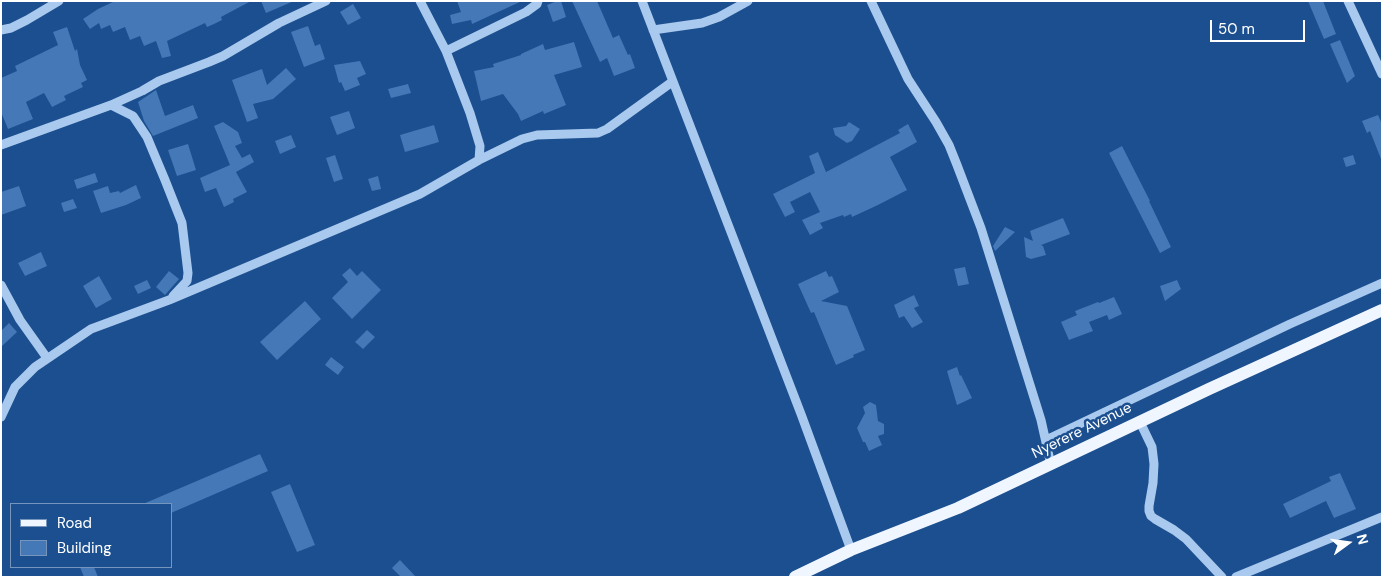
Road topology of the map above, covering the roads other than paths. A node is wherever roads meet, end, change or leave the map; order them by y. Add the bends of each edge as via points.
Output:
1 (59, 1) edge
2 (326, 1) edge
3 (420, 1) edge
4 (538, 1) edge
5 (642, 1) edge
6 (748, 1) edge
7 (871, 1) edge
8 (1348, 1) edge
9 (1, 30) edge
10 (653, 30) junction
11 (446, 50) junction
12 (1382, 74) edge
13 (672, 82) junction
14 (110, 105) junction
15 (2, 142) edge
16 (479, 160) junction
17 (1382, 283) edge
18 (1, 285) edge
19 (169, 300) junction
20 (1382, 310) edge
21 (47, 358) junction
22 (1, 417) edge
23 (1140, 422) junction
24 (1046, 440) junction
25 (1051, 465) junction
26 (1382, 517) edge
27 (851, 550) junction
28 (795, 577) edge
29 (1222, 577) edge
30 (1236, 577) edge

1 - 9 street via 27,20
2 - 14 street via 223,56 159,81
3 - 11 street
4 - 11 street via 526,12
5 - 10 street
6 - 10 street via 702,23
7 - 24 street via 908,79 936,122 958,165 981,228
8 - 12 street
10 - 13 street
11 - 16 street via 480,146
13 - 16 street via 598,133 537,135
13 - 27 street
14 - 15 street
14 - 19 street via 133,116 146,137 182,223 187,281
16 - 19 street via 420,194
17 - 24 street
18 - 21 street via 20,320
19 - 21 street via 91,328
20 - 23 main road, Nyerere Avenue
21 - 22 street via 15,387
23 - 25 main road, Nyerere Avenue
23 - 29 street via 1152,447 1154,464 1149,506 1151,516 1186,539
24 - 25 street
25 - 27 main road, Nyerere Avenue via 958,508
26 - 30 street
27 - 28 main road, Nyerere Avenue

